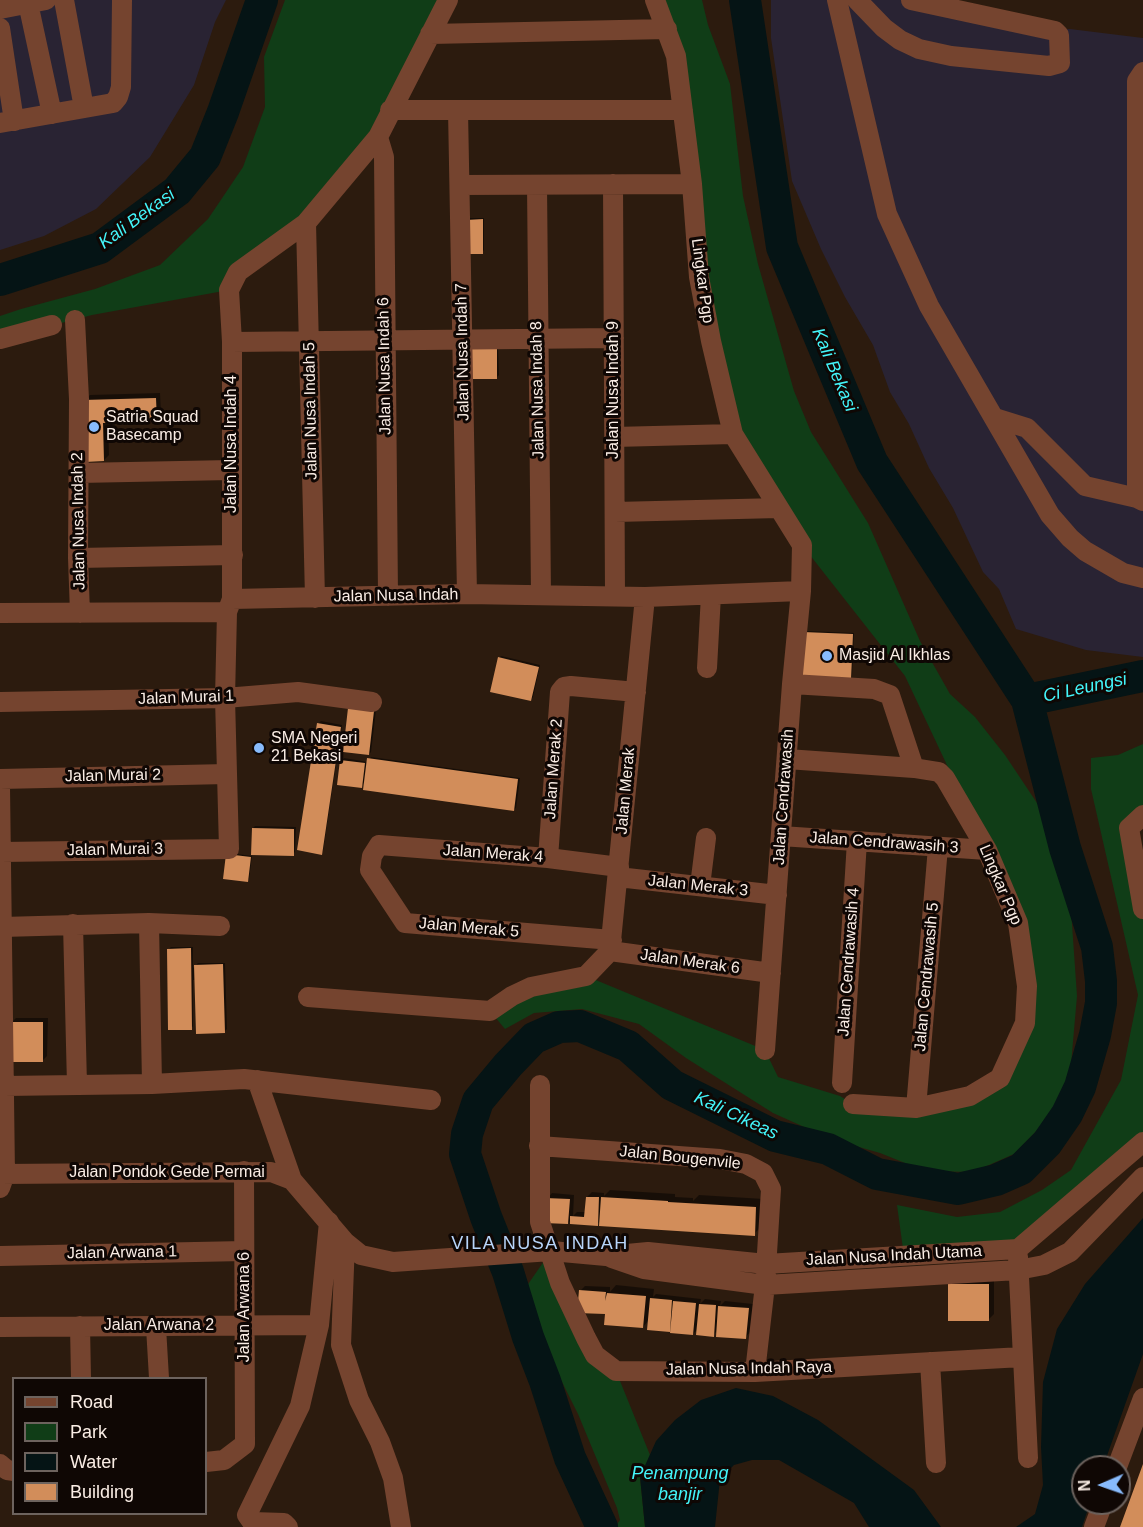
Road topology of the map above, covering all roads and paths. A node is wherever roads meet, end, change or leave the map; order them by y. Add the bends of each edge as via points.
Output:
1 (64, 0) edge
2 (122, 0) edge
3 (448, 0) edge
4 (655, 0) edge
5 (837, 0) edge
6 (857, 0) edge
7 (911, 0) edge
8 (37, 1) edge
9 (0, 9) edge
10 (0, 28) edge
11 (667, 29) junction
12 (430, 34) junction
13 (1143, 72) edge
14 (84, 108) junction
15 (390, 110) junction
16 (458, 110) junction
17 (683, 110) junction
18 (52, 114) junction
19 (7, 122) edge
20 (378, 137) junction
21 (537, 184) junction
22 (613, 184) junction
23 (692, 184) junction
24 (460, 185) junction
25 (306, 223) junction
26 (75, 320) dead end
27 (52, 325) dead end
28 (538, 338) junction
29 (614, 338) junction
30 (0, 339) edge
31 (463, 339) junction
32 (384, 341) junction
33 (232, 342) junction
34 (310, 342) junction
35 (995, 418) junction
36 (734, 434) junction
37 (614, 437) junction
38 (231, 470) junction
39 (78, 473) junction
40 (1140, 499) edge
41 (779, 508) junction
42 (615, 512) junction
43 (802, 545) joint
44 (232, 555) junction
45 (78, 558) junction
46 (1143, 578) edge
47 (801, 591) junction
48 (467, 594) junction
49 (541, 595) junction
50 (711, 595) junction
51 (388, 596) junction
52 (615, 596) junction
53 (645, 597) junction
54 (315, 598) junction
55 (229, 606) junction
56 (0, 613) edge
57 (80, 614) junction
58 (707, 668) dead end
59 (792, 684) junction
60 (636, 692) junction
61 (225, 698) junction
62 (0, 702) edge
63 (372, 702) dead end
64 (787, 759) junction
65 (914, 768) junction
66 (227, 774) junction
67 (0, 779) edge
68 (0, 786) edge
69 (1143, 815) edge
70 (781, 836) junction
71 (706, 838) dead end
72 (857, 841) junction
73 (938, 846) junction
74 (229, 849) joint
75 (987, 850) junction
76 (1, 852) edge
77 (372, 856) joint
78 (548, 858) junction
79 (619, 872) junction
80 (700, 886) junction
81 (777, 895) junction
82 (1, 897) edge
83 (1143, 909) edge
84 (149, 923) junction
85 (73, 924) junction
86 (220, 926) dead end
87 (2, 927) junction
88 (611, 945) junction
89 (771, 973) junction
90 (308, 997) dead end
91 (765, 1050) dead end
92 (257, 1080) junction
93 (842, 1083) dead end
94 (152, 1084) junction
95 (76, 1085) junction
96 (540, 1085) dead end
97 (4, 1086) junction
98 (430, 1101) dead end
99 (853, 1104) dead end
100 (916, 1108) junction
101 (1143, 1142) edge
102 (539, 1146) junction
103 (244, 1171) junction
104 (1143, 1177) edge
105 (2, 1179) edge
106 (292, 1180) junction
107 (329, 1222) junction
108 (345, 1242) junction
109 (1017, 1250) junction
110 (244, 1251) junction
111 (544, 1251) junction
112 (0, 1256) edge
113 (606, 1256) junction
114 (766, 1264) junction
115 (1018, 1270) junction
116 (765, 1285) junction
117 (319, 1325) junction
118 (80, 1326) junction
119 (245, 1326) junction
120 (156, 1327) junction
121 (0, 1328) edge
122 (1022, 1357) junction
123 (930, 1362) junction
124 (755, 1372) junction
125 (81, 1377) edge
126 (159, 1377) edge
127 (1143, 1398) edge
128 (1122, 1455) edge
129 (1028, 1458) dead end
130 (207, 1462) edge
131 (936, 1463) dead end
132 (288, 1527) edge
133 (401, 1527) edge

1 - 14 street
2 - 14 street via 118,97 113,103
3 - 12 street
4 - 11 street, Lingkar Pgp
5 - 35 street via 887,214 929,306
6 - 7 street via 884,28 919,49 984,60 1049,66 1060,63 1059,35 1055,31
8 - 9 street
8 - 18 street
10 - 19 street
11 - 12 street
11 - 17 street, Lingkar Pgp via 676,56
12 - 15 street
13 - 40 street via 1137,81
14 - 18 street
15 - 16 street
15 - 20 street
16 - 17 street
16 - 24 street, Jalan Nusa Indah 7
17 - 23 street, Lingkar Pgp
18 - 19 street
20 - 25 street
20 - 32 street, Jalan Nusa Indah 6 via 384,157
21 - 22 street
21 - 24 street
21 - 28 street, Jalan Nusa Indah 8
22 - 23 street
22 - 29 street, Jalan Nusa Indah 9
23 - 36 street, Lingkar Pgp via 699,277
24 - 31 street, Jalan Nusa Indah 7
25 - 33 street, Jalan Nusa Indah 4 via 238,272 229,290
25 - 34 street, Jalan Nusa Indah 5
26 - 39 street, Jalan Nusa Indah 2
27 - 30 street
28 - 29 street
28 - 31 street
28 - 49 street, Jalan Nusa Indah 8
29 - 37 street, Jalan Nusa Indah 9
31 - 32 street
31 - 48 street, Jalan Nusa Indah 7
32 - 34 street
32 - 51 street, Jalan Nusa Indah 6
33 - 34 street
33 - 38 street, Jalan Nusa Indah 4
34 - 54 street, Jalan Nusa Indah 5
35 - 40 street via 1027,428 1085,486
35 - 46 street via 1050,515 1070,538 1123,573
36 - 37 street
36 - 41 street, Lingkar Pgp
37 - 42 street, Jalan Nusa Indah 9
38 - 39 street
38 - 44 street, Jalan Nusa Indah 4
39 - 45 street, Jalan Nusa Indah 2
41 - 42 street
41 - 43 street, Lingkar Pgp
42 - 52 street, Jalan Nusa Indah 9
43 - 47 street, Jalan Cendrawasih
44 - 45 street
44 - 55 street, Jalan Nusa Indah 4
45 - 57 street, Jalan Nusa Indah 2
47 - 50 street, Jalan Nusa Indah
47 - 59 street, Jalan Cendrawasih
48 - 49 street, Jalan Nusa Indah
48 - 51 street, Jalan Nusa Indah
49 - 52 street, Jalan Nusa Indah
50 - 53 street, Jalan Nusa Indah
50 - 58 street
51 - 54 street, Jalan Nusa Indah
52 - 53 street, Jalan Nusa Indah
53 - 60 street, Jalan Merak
54 - 55 street, Jalan Nusa Indah
55 - 57 street, Jalan Nusa Indah
55 - 61 street, Jalan Nusa Indah 4
56 - 57 street, Jalan Nusa Indah
59 - 64 street, Jalan Cendrawasih
59 - 65 street via 874,689 890,695
60 - 78 street, Jalan Merak 2 via 571,686 560,692
60 - 79 street, Jalan Merak
61 - 62 street, Jalan Murai 1
61 - 63 street, Jalan Murai 1 via 298,692
61 - 66 street, Jalan Nusa Indah 4
64 - 65 street, Lingkar Pgp
64 - 70 street, Jalan Cendrawasih
65 - 75 street, Lingkar Pgp via 939,772 945,778
66 - 67 street, Jalan Murai 2
66 - 74 street, Jalan Nusa Indah 4
68 - 76 street
69 - 83 street via 1129,828
70 - 72 street, Jalan Cendrawasih 3
70 - 81 street, Jalan Cendrawasih
71 - 80 street
72 - 73 street, Jalan Cendrawasih 3
72 - 93 street, Jalan Cendrawasih 4
73 - 75 street, Jalan Cendrawasih 3
73 - 100 street, Jalan Cendrawasih 5
74 - 76 street, Jalan Murai 3
75 - 100 street, Lingkar Pgp via 1018,923 1027,986 1025,1023 1000,1078 970,1096
76 - 82 street
77 - 78 street, Jalan Merak 4 via 379,845
77 - 88 street, Jalan Merak 5 via 370,870 405,923
78 - 79 street, Jalan Merak 4
79 - 80 street, Jalan Merak 3
79 - 88 street, Jalan Merak
80 - 81 street, Jalan Merak 3
81 - 89 street, Jalan Cendrawasih
82 - 87 street
84 - 85 street
84 - 86 street
84 - 94 street
85 - 87 street
85 - 95 street
87 - 97 street
88 - 89 street, Jalan Merak 6
88 - 90 street via 586,976 531,987 490,1011
89 - 91 street, Jalan Cendrawasih
92 - 94 street
92 - 98 street
92 - 106 street
94 - 95 street
95 - 97 street
96 - 102 street
97 - 105 street
99 - 100 street, Lingkar Pgp
101 - 109 street
102 - 111 street
102 - 114 street, Jalan Bougenvile via 746,1164 763,1173 771,1189
103 - 105 street, Jalan Pondok Gede Permai
103 - 106 street, Jalan Pondok Gede Permai via 271,1172
103 - 110 street, Jalan Arwana 6
104 - 115 street, Jalan Nusa Indah Utama via 1070,1252 1044,1265
106 - 107 street
107 - 108 street
107 - 117 street
108 - 111 street via 361,1255 393,1262
108 - 133 street via 341,1346 358,1400 393,1478
109 - 114 street, Jalan Nusa Indah Utama
109 - 115 street
110 - 112 street, Jalan Arwana 1
110 - 119 street, Jalan Arwana 6
111 - 113 street, Jalan Nusa Indah Utama
111 - 124 street, Jalan Nusa Indah Raya via 595,1355 616,1371
113 - 114 street, Jalan Nusa Indah Utama via 648,1252
113 - 116 street, Jalan Nusa Indah Utama via 644,1269
114 - 116 street, Jalan Bougenvile
115 - 116 street, Jalan Nusa Indah Utama
115 - 122 street
116 - 124 street, Jalan Bougenvile
117 - 119 street, Jalan Arwana 2
117 - 132 street via 300,1406 247,1515 252,1522 284,1523
118 - 120 street, Jalan Arwana 2
118 - 121 street, Jalan Arwana 2
118 - 125 street
119 - 120 street, Jalan Arwana 2
119 - 130 street, Jalan Arwana 6 via 245,1444 224,1460
120 - 126 street
122 - 123 street, Jalan Nusa Indah Raya
122 - 129 street
123 - 124 street, Jalan Nusa Indah Raya
123 - 131 street
127 - 128 street

